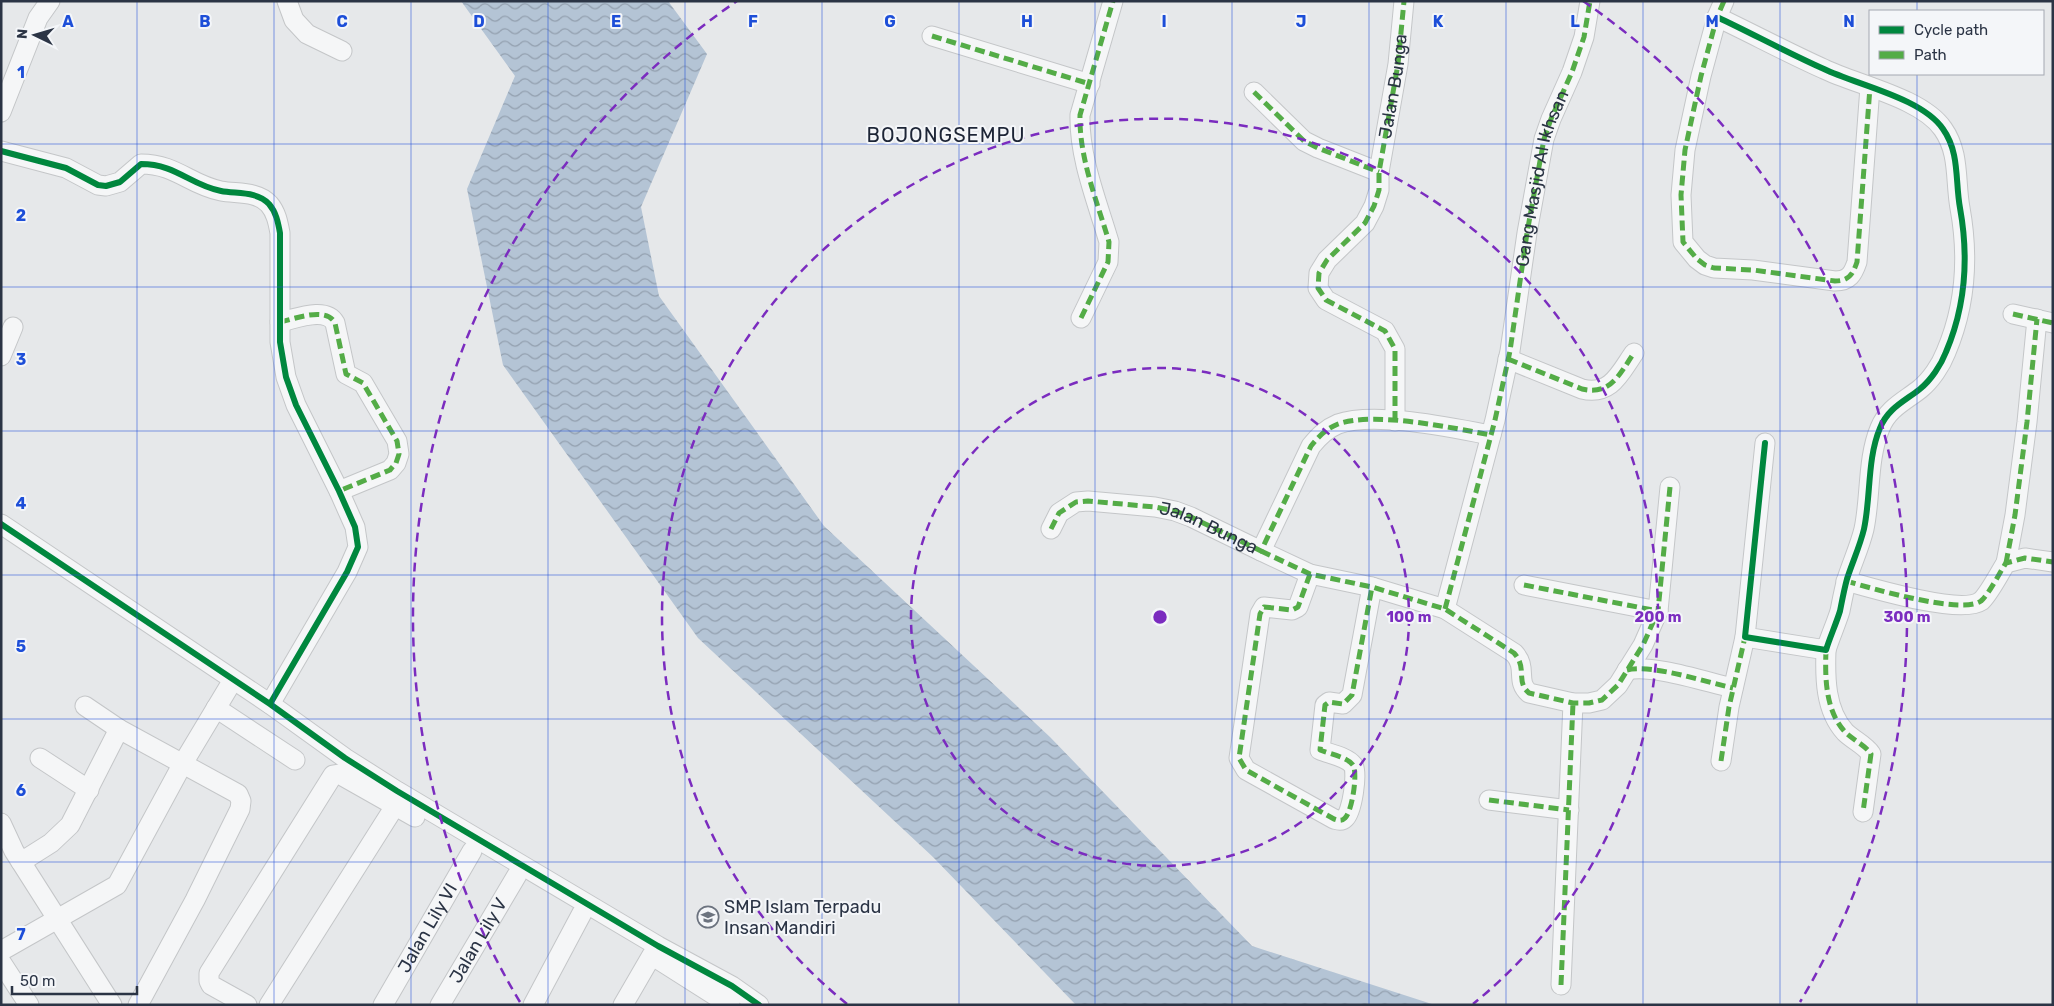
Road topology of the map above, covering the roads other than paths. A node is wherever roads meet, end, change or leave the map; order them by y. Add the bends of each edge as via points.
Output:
1 (50, 1) edge
2 (287, 1) edge
3 (1113, 1) edge
4 (1404, 1) edge
5 (1590, 1) edge
6 (1720, 9) edge
7 (932, 36) dead end
8 (342, 51) dead end
9 (1090, 84) junction
10 (1870, 87) junction
11 (1254, 92) dead end
12 (1, 112) edge
13 (1, 151) edge
14 (1379, 172) junction
15 (2013, 314) dead end
16 (1081, 318) dead end
17 (2045, 321) edge
18 (280, 322) junction
19 (13, 327) dead end
20 (1634, 353) dead end
21 (1, 356) edge
22 (1508, 359) junction
23 (1396, 421) junction
24 (1491, 434) junction
25 (1765, 443) dead end
26 (1670, 487) dead end
27 (339, 491) junction
28 (1, 524) edge
29 (1050, 529) dead end
30 (1260, 551) junction
31 (2006, 562) junction
32 (2053, 562) edge
33 (1310, 574) junction
34 (1846, 581) junction
35 (1524, 585) dead end
36 (1372, 587) junction
37 (1445, 609) junction
38 (1658, 612) junction
39 (1745, 637) junction
40 (1826, 650) junction
41 (1627, 670) junction
42 (233, 680) junction
43 (1733, 688) junction
44 (1573, 702) junction
45 (270, 704) junction
46 (85, 706) dead end
47 (216, 708) junction
48 (119, 729) junction
49 (40, 758) dead end
50 (295, 760) dead end
51 (1721, 761) dead end
52 (182, 764) junction
53 (89, 790) junction
54 (1489, 800) dead end
55 (395, 806) junction
56 (1569, 810) junction
57 (1863, 812) dead end
58 (1, 823) edge
59 (472, 851) junction
60 (21, 862) junction
61 (517, 875) junction
62 (582, 913) junction
63 (56, 920) junction
64 (1, 951) edge
65 (652, 955) junction
66 (1, 962) edge
67 (1561, 985) dead end
68 (726, 1004) edge
69 (29, 1005) edge
70 (112, 1005) edge
71 (138, 1005) edge
72 (247, 1005) edge
73 (269, 1005) edge
74 (383, 1005) edge
75 (440, 1005) edge
76 (533, 1005) edge
77 (623, 1005) edge
78 (759, 1005) edge

1 - 12 street via 38,18
2 - 8 street via 294,20 307,34
3 - 9 street
4 - 14 street, Jalan Bunga via 1398,64
5 - 22 street, Gang Masjid Al Ikhsan via 1584,37 1550,119 1542,147
6 - 10 street via 1827,70
6 - 10 street via 1685,150 1681,195 1683,242 1704,265 1835,281 1849,278 1858,262
7 - 9 street
9 - 16 street via 1080,115 1080,132 1110,252
10 - 34 street via 1908,102 1931,116 1952,144 1966,248 1965,284 1958,323 1945,355 1932,376 1894,408 1880,428 1864,529
11 - 14 street via 1304,141
13 - 18 street via 66,168 98,184 113,185 141,164 151,164 171,168 202,185 260,197 278,220 280,232
14 - 23 street, Jalan Bunga via 1379,190 1374,206 1365,223 1327,260 1319,273 1318,288 1326,300 1385,331 1395,349
15 - 17 street
17 - 31 street
18 - 27 street via 286,378
18 - 27 street via 318,315 332,318 346,374 363,383 397,441 399,454 390,470
19 - 21 street
20 - 22 street via 1610,386 1596,391 1582,389
22 - 24 street, Gang Masjid Al Ikhsan
23 - 24 street, Jalan Bunga
23 - 30 street, Jalan Bunga via 1356,420 1338,424 1322,433 1312,446
24 - 37 street, Gang Masjid Al Ikhsan
25 - 39 street
26 - 38 street
27 - 45 street via 355,527 358,547 347,572
28 - 42 street
29 - 30 street, Jalan Bunga via 1059,513 1076,502 1155,507 1175,511
30 - 33 street
31 - 32 street via 2025,558
31 - 34 street via 1981,600 1969,606 1896,595
33 - 36 street
33 - 36 street via 1298,607 1292,610 1264,607 1260,614 1239,758 1246,770 1334,819 1346,818 1356,773 1349,762 1320,750 1325,705 1329,702 1343,704 1352,695
34 - 40 street
35 - 38 street
36 - 37 street
37 - 44 street via 1514,653 1521,663 1522,683 1529,693
38 - 41 street
39 - 40 street
39 - 43 street
40 - 57 street via 1825,678 1837,722 1871,754
41 - 43 street via 1658,671
41 - 44 street via 1602,700
42 - 45 street
42 - 47 street
43 - 51 street
44 - 56 street
45 - 78 street via 402,795 732,986
46 - 48 street
47 - 50 street
47 - 52 street
48 - 52 street
48 - 53 street
49 - 53 street
52 - 63 street via 117,886
52 - 71 street via 238,794 240,809
53 - 60 street via 64,832
54 - 56 street
55 - 59 street
55 - 72 street via 339,774 333,776 209,973 211,985
55 - 73 street
56 - 67 street
58 - 60 street
59 - 61 street
59 - 74 street, Jalan Lily VI
60 - 63 street
61 - 62 street
61 - 75 street, Jalan Lily V
62 - 65 street
62 - 76 street
63 - 64 street
63 - 70 street
65 - 68 street
65 - 77 street
66 - 69 street

